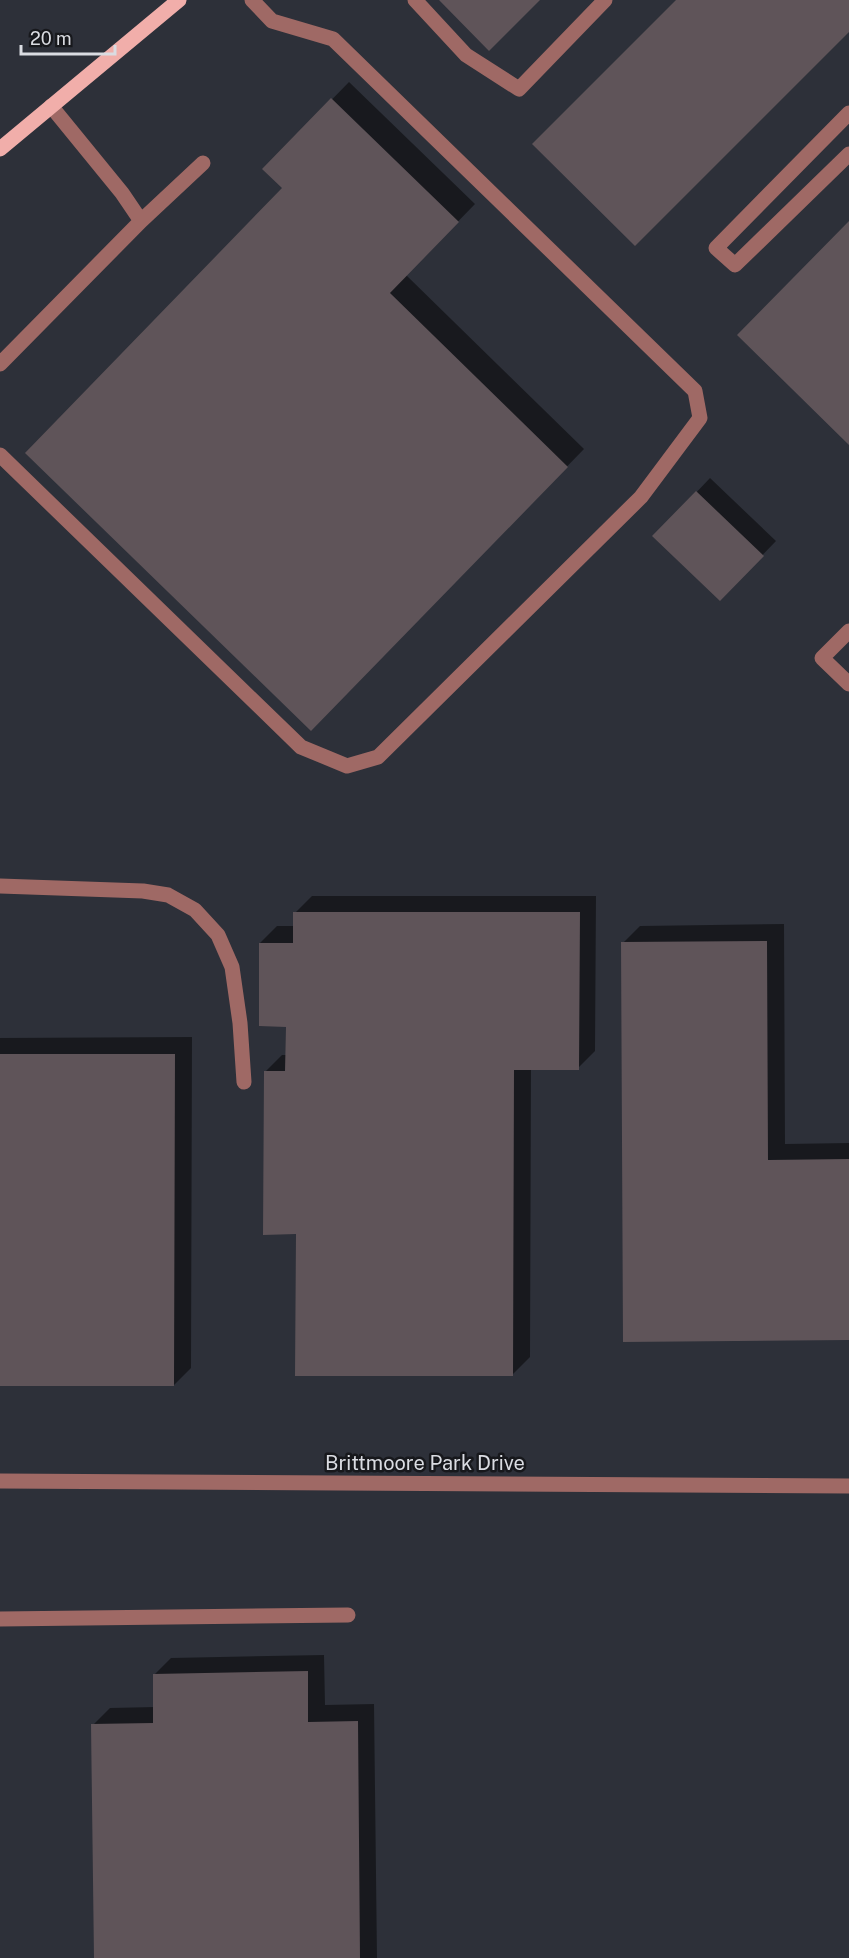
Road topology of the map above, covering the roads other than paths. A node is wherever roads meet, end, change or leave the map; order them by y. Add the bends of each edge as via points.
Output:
1 (179, 0) edge
2 (252, 0) edge
3 (415, 0) edge
4 (605, 0) edge
5 (51, 106) junction
6 (849, 113) edge
7 (0, 149) edge
8 (849, 154) edge
9 (203, 163) dead end
10 (141, 221) junction
11 (0, 364) edge
12 (0, 455) edge
13 (849, 631) edge
14 (849, 684) edge
15 (0, 886) edge
16 (244, 1083) dead end
17 (0, 1481) edge
18 (849, 1486) edge
19 (348, 1616) dead end
20 (0, 1619) edge

1 - 5 main road
2 - 12 street via 272,21 333,39 695,391 700,418 641,496 378,757 347,766 301,747
3 - 4 street via 466,55 519,89
5 - 7 main road
5 - 10 street
6 - 8 street via 716,248 735,265
9 - 10 street
10 - 11 street
13 - 14 street via 822,658
15 - 16 street via 143,891 168,896 195,910 218,935 232,967
17 - 18 street, Brittmoore Park Drive
19 - 20 street

